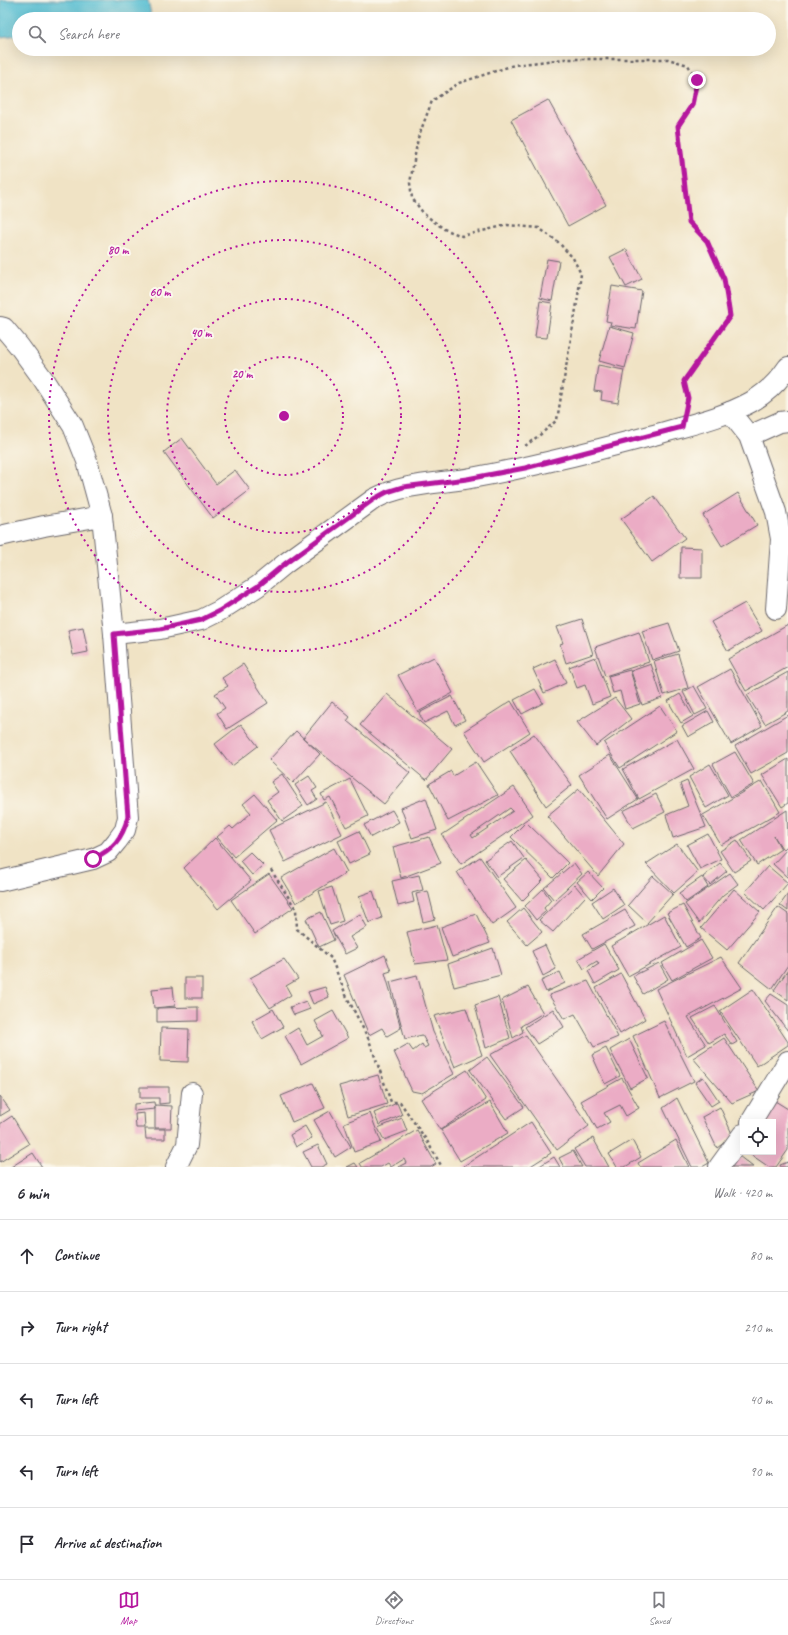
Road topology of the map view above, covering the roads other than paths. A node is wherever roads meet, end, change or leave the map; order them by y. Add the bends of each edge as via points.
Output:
1 (0, 327) edge
2 (788, 367) edge
3 (730, 412) junction
4 (786, 416) edge
5 (749, 436) junction
6 (782, 513) edge
7 (102, 516) junction
8 (0, 536) edge
9 (776, 609) dead end
10 (114, 634) junction
11 (0, 881) edge
12 (788, 1061) edge
13 (192, 1093) dead end
14 (753, 1119) edge
15 (740, 1138) edge
16 (176, 1167) edge
17 (719, 1167) edge

1 - 7 street via 4,328 19,346 73,426 87,461
2 - 3 street via 778,382 766,393
3 - 5 street
3 - 10 street via 710,420 525,468 403,487 387,492 225,608 201,620 160,629
4 - 5 street
5 - 6 street
6 - 9 street
7 - 8 street
7 - 10 street
10 - 11 street via 128,817 125,830 108,852 93,859
12 - 14 street
13 - 16 street via 187,1145
15 - 17 street

